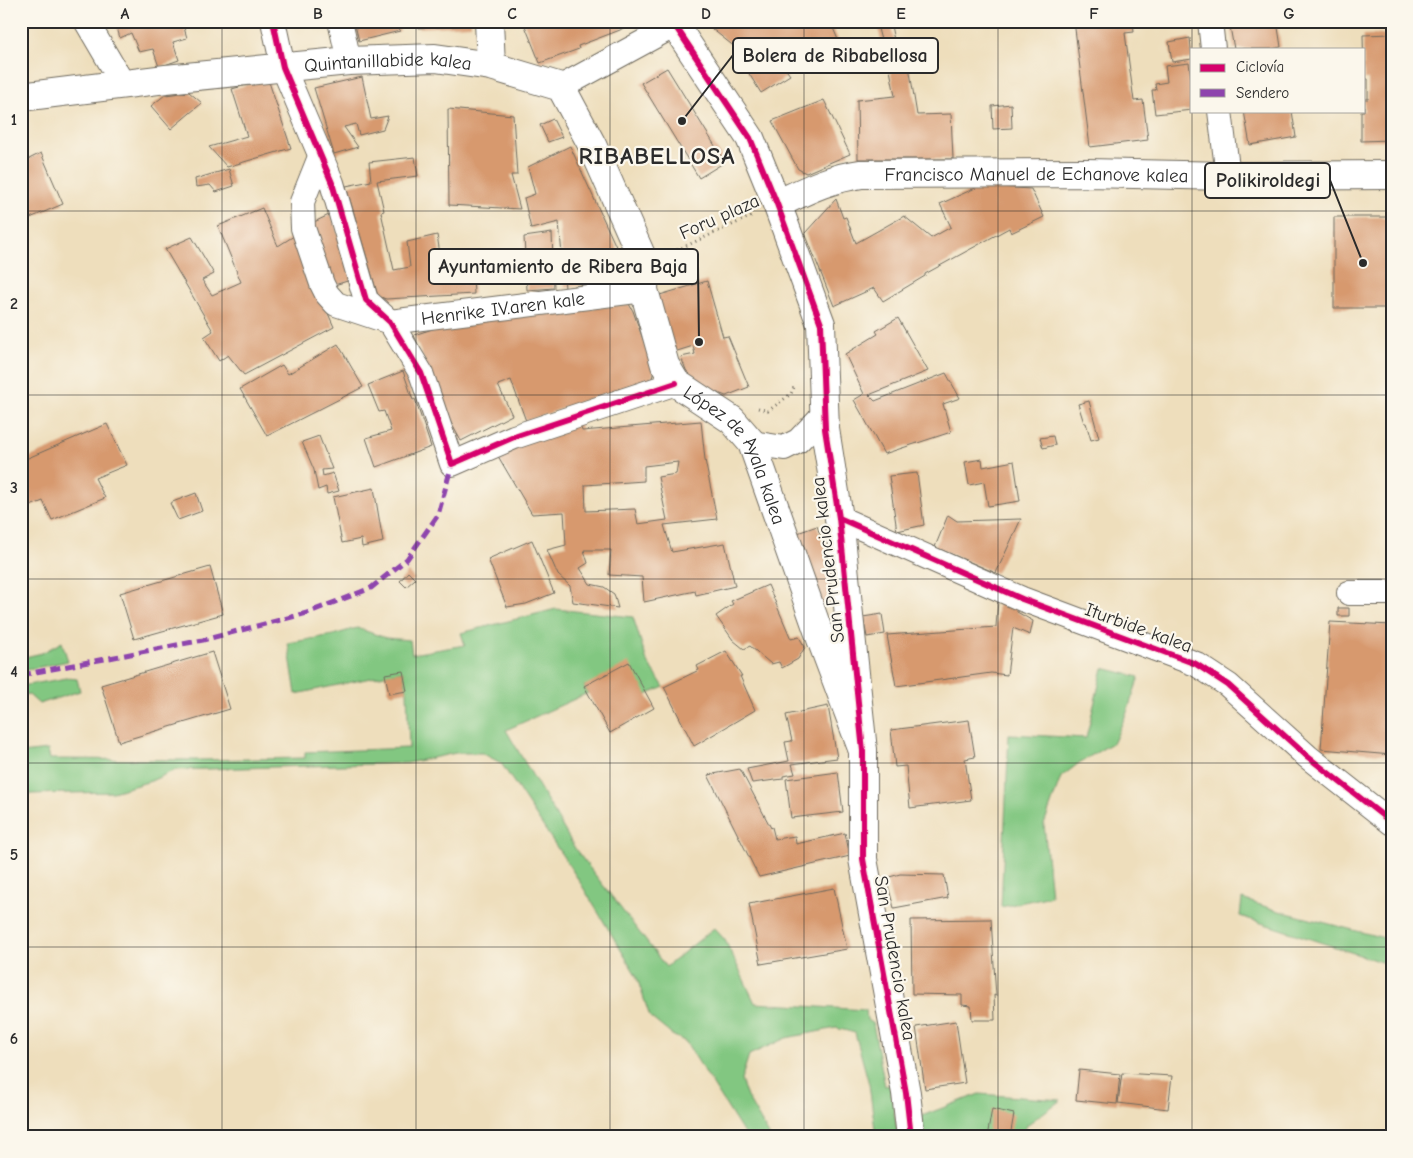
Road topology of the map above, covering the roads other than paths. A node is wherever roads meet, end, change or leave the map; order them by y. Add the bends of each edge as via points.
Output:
1 (86, 21) edge
2 (273, 21) edge
3 (340, 21) edge
4 (490, 21) edge
5 (1210, 21) edge
6 (674, 23) edge
7 (1213, 48) edge
8 (349, 61) junction
9 (491, 66) junction
10 (283, 67) junction
11 (123, 84) junction
12 (561, 87) junction
13 (21, 97) edge
14 (1220, 112) edge
15 (320, 157) junction
16 (1392, 175) edge
17 (1228, 176) junction
18 (777, 204) junction
19 (644, 277) junction
20 (390, 322) junction
21 (676, 382) junction
22 (824, 414) junction
23 (752, 443) junction
24 (839, 518) junction
25 (1349, 592) dead end
26 (1392, 593) edge
27 (863, 751) junction
28 (1392, 823) edge
29 (911, 1137) edge

1 - 11 street
2 - 10 street
3 - 8 street
4 - 9 street
5 - 7 street
6 - 12 street
6 - 18 street, San Prudencio kalea via 750,138
8 - 9 street, Quintanillabide kalea via 435,58
8 - 10 street, Quintanillabide kalea
9 - 12 street, Quintanillabide kalea
10 - 11 street, Quintanillabide kalea
10 - 15 street
11 - 13 street, Quintanillabide kalea
12 - 19 street, López de Ayala kalea via 592,145
14 - 17 street
15 - 20 street via 332,183 366,300
15 - 20 street via 304,195 302,213 322,284 336,304
16 - 17 street, Francisco Manuel de Echanove kalea
17 - 18 street, Francisco Manuel de Echanove kalea via 861,174 842,176
18 - 22 street, San Prudencio kalea via 821,324
19 - 20 street, Henrike IV.aren kale
19 - 21 street, López de Ayala kalea via 665,365
20 - 21 street via 421,373 452,464 514,437
21 - 23 street, López de Ayala kalea via 732,420
22 - 23 street via 798,441 784,448
22 - 24 street, San Prudencio kalea
23 - 27 street, López de Ayala kalea
24 - 27 street, San Prudencio kalea
24 - 28 street, Iturbide kalea via 1022,599 1196,664 1228,685 1308,757
25 - 26 street
27 - 29 street, San Prudencio kalea via 863,859 906,1093

